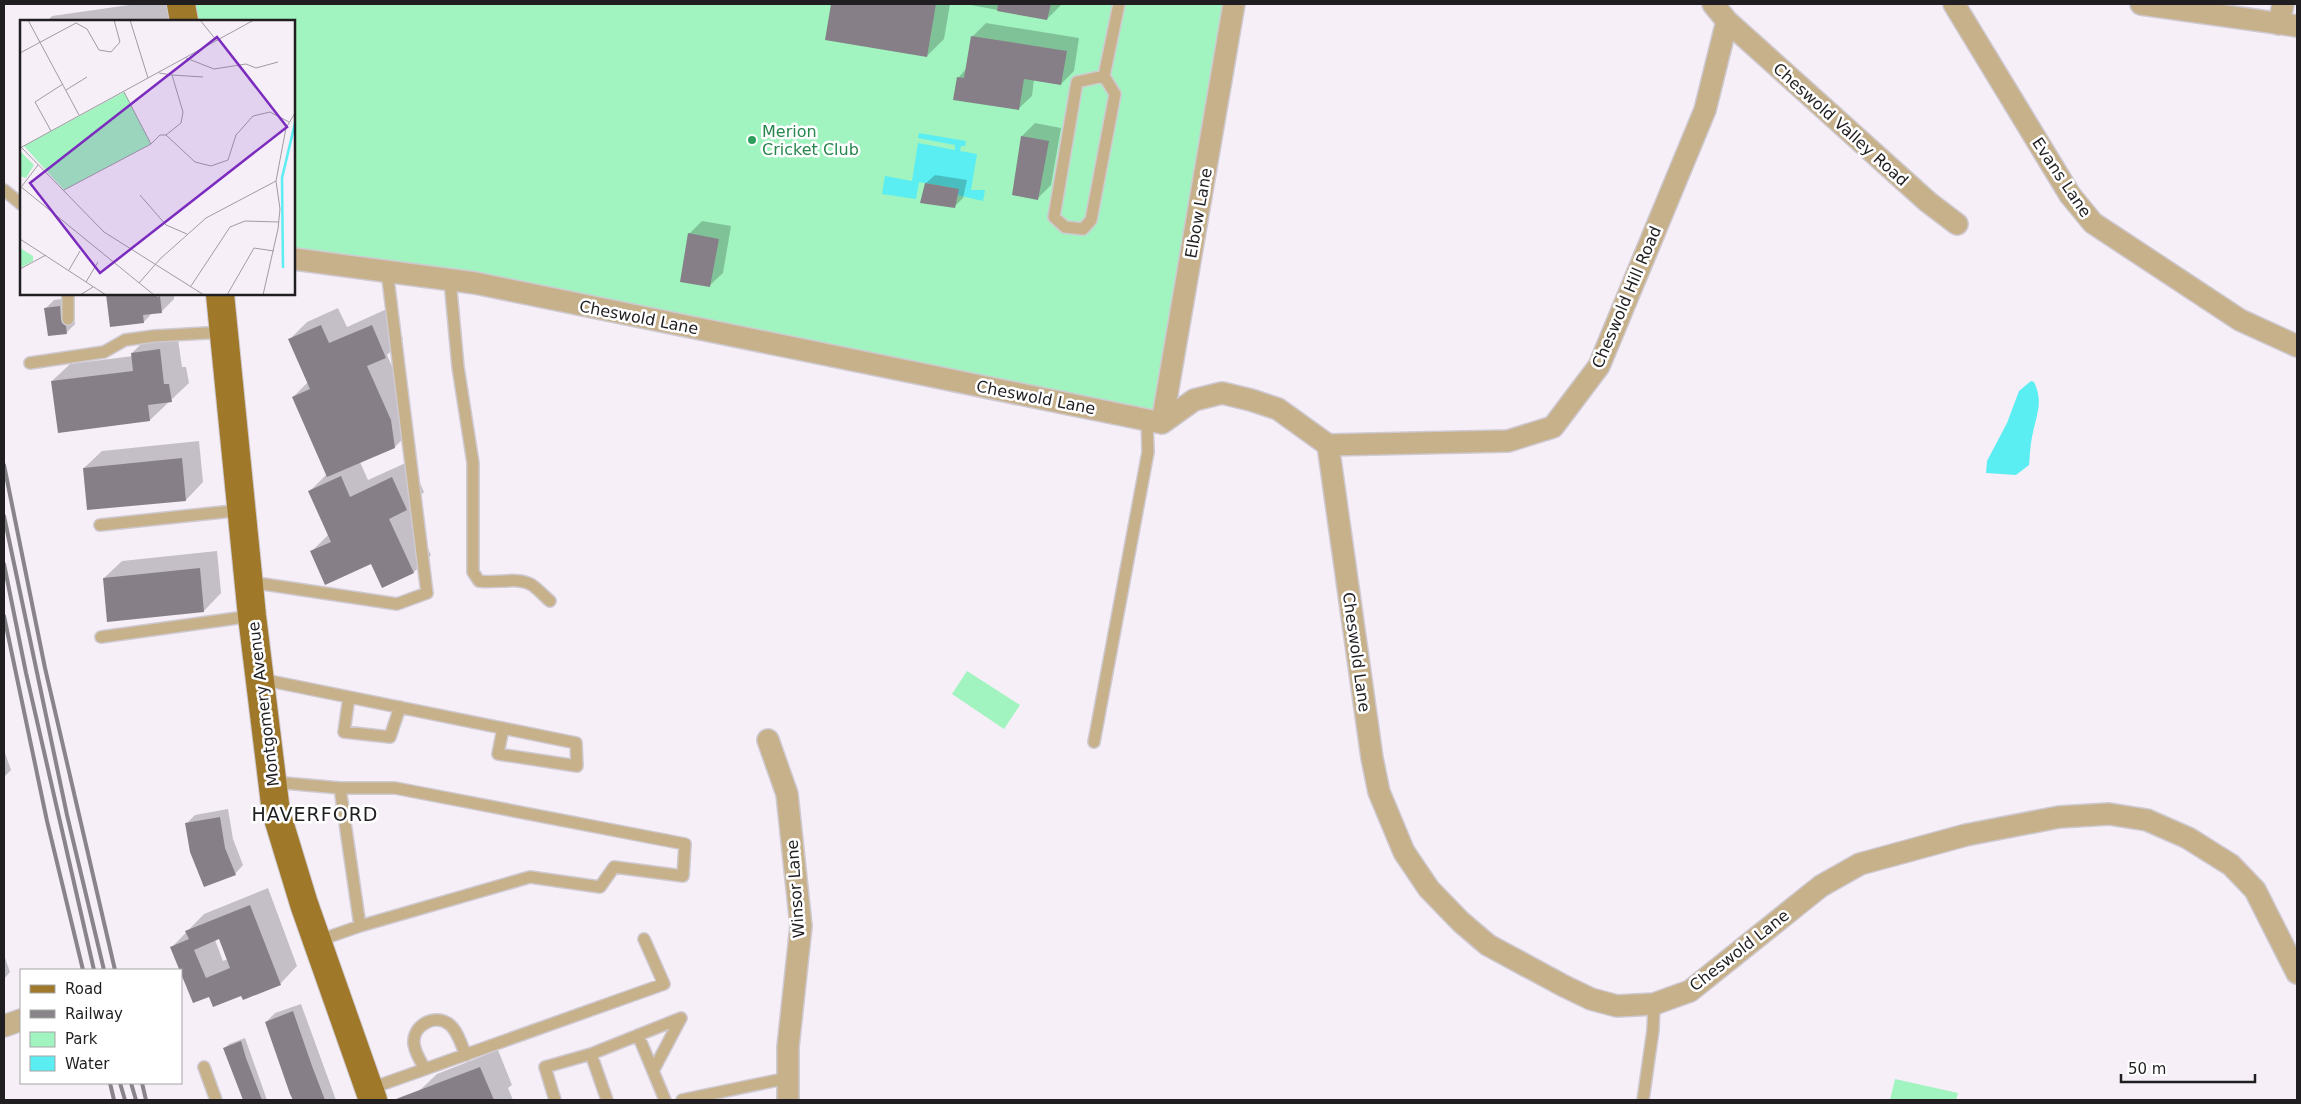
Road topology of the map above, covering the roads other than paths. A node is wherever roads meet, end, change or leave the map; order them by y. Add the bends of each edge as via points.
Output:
1 (181, 4) edge
2 (1119, 4) edge
3 (1234, 4) edge
4 (1713, 4) edge
5 (1954, 4) edge
6 (2141, 4) edge
7 (2287, 18) edge
8 (184, 20) edge
9 (1727, 21) junction
10 (1104, 76) junction
11 (4, 190) edge
12 (20, 203) edge
13 (1957, 224) dead end
14 (295, 259) edge
15 (387, 271) junction
16 (450, 280) junction
17 (68, 295) edge
18 (220, 295) edge
19 (68, 319) dead end
20 (224, 332) junction
21 (2297, 346) edge
22 (30, 363) dead end
23 (1154, 421) junction
24 (1328, 445) junction
25 (242, 510) junction
26 (100, 525) dead end
27 (250, 582) junction
28 (550, 601) dead end
29 (252, 616) junction
30 (101, 637) dead end
31 (260, 679) junction
32 (349, 697) junction
33 (400, 707) junction
34 (503, 728) junction
35 (768, 740) dead end
36 (1094, 742) dead end
37 (273, 782) junction
38 (340, 788) junction
39 (360, 926) junction
40 (644, 939) dead end
41 (317, 941) junction
42 (2297, 973) edge
43 (1654, 1004) junction
44 (20, 1020) edge
45 (4, 1026) edge
46 (638, 1035) junction
47 (591, 1054) junction
48 (466, 1055) junction
49 (204, 1066) dead end
50 (425, 1070) junction
51 (653, 1071) junction
52 (788, 1078) junction
53 (371, 1095) edge
54 (216, 1100) edge
55 (555, 1100) edge
56 (607, 1100) edge
57 (665, 1100) edge
58 (682, 1100) edge
59 (788, 1100) edge
60 (1643, 1100) edge

1 - 8 main road
2 - 10 lane
3 - 23 street, Elbow Lane
4 - 9 street
5 - 21 street, Evans Lane via 2070,195 2093,223 2240,320
6 - 7 street
9 - 13 street, Cheswold Valley Road via 1928,202
9 - 24 street, Cheswold Hill Road via 1704,110 1599,366 1554,427 1508,441
10 - 10 lane via 1077,82 1054,217 1066,227 1083,229 1091,220 1114,94
11 - 12 lane
14 - 15 street, Cheswold Lane
15 - 16 street, Cheswold Lane
15 - 27 lane via 427,593 397,604
16 - 23 street, Cheswold Lane
16 - 28 lane via 458,367 473,464 473,572 479,581 513,580 531,584
17 - 19 lane
18 - 20 main road, Montgomery Avenue
20 - 22 lane via 125,340 104,352
20 - 25 main road, Montgomery Avenue
23 - 24 street via 1194,400 1222,393 1278,409
23 - 36 lane
24 - 43 street, Cheswold Lane via 1372,758 1379,792 1404,852 1429,889 1488,945 1591,999 1617,1006
25 - 26 lane
25 - 27 main road, Montgomery Avenue
27 - 29 main road, Montgomery Avenue
29 - 30 lane
29 - 31 main road, Montgomery Avenue
31 - 32 lane
31 - 37 main road, Montgomery Avenue
32 - 33 lane
32 - 33 lane via 344,732 390,737
33 - 34 lane
34 - 34 lane via 576,743 577,766 498,754
35 - 52 street, Winsor Lane via 787,794 801,926 788,1047
37 - 38 lane
37 - 41 main road, Montgomery Avenue via 276,812
38 - 39 lane
38 - 39 lane via 395,788 685,844 683,876 614,867 600,887 530,876
39 - 41 lane
40 - 48 lane via 664,984
41 - 53 main road, Montgomery Avenue
42 - 43 street, Cheswold Lane via 2255,890 2231,865 2188,838 2147,820 2109,814 2059,817 1966,835 1860,864 1821,886 1690,991
43 - 60 lane
44 - 45 street
46 - 47 lane
46 - 51 lane
46 - 51 lane via 681,1018
47 - 55 lane via 545,1067
47 - 56 lane
48 - 50 lane
48 - 50 lane via 450,1025 443,1021 428,1022 414,1038 414,1046
49 - 54 lane
50 - 53 lane
51 - 57 lane
52 - 58 lane
52 - 59 street, Winsor Lane

